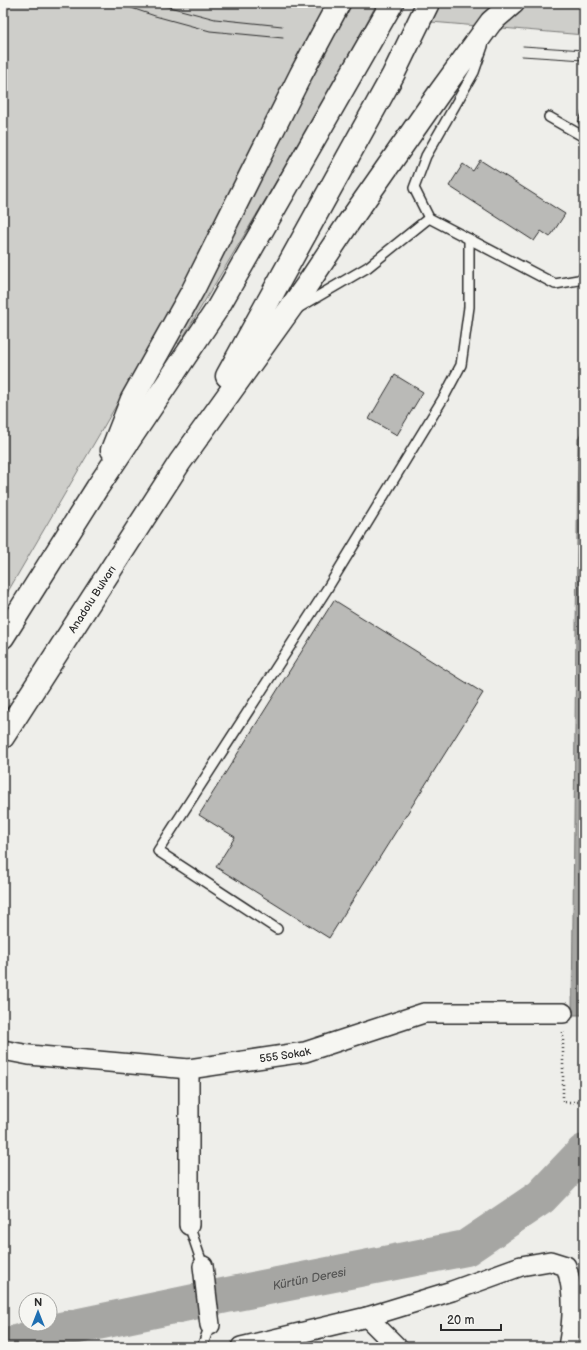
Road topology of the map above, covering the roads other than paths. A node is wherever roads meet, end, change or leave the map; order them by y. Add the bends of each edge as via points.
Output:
1 (339, 3) edge
2 (392, 3) edge
3 (428, 3) edge
4 (513, 3) edge
5 (491, 22) junction
6 (549, 117) dead end
7 (584, 137) edge
8 (429, 218) junction
9 (469, 239) junction
10 (584, 277) edge
11 (285, 316) junction
12 (180, 462) junction
13 (97, 488) junction
14 (3, 637) edge
15 (3, 737) edge
16 (277, 929) dead end
17 (563, 1013) road end
18 (3, 1050) edge
19 (189, 1069) junction
20 (189, 1225) joint
21 (203, 1266) joint
22 (367, 1317) junction
23 (210, 1325) joint
24 (202, 1347) edge
25 (241, 1347) edge
26 (397, 1347) edge
27 (568, 1347) edge

1 - 13 highway via 193,290 132,400
2 - 13 highway via 217,309
3 - 12 highway via 393,74
4 - 5 highway
5 - 8 lane via 474,72 426,156 414,188
5 - 11 highway
6 - 7 lane
8 - 9 lane
8 - 11 lane via 368,267
9 - 10 lane via 555,284
9 - 16 lane via 469,307 461,366 327,589 158,851
11 - 12 highway
12 - 15 highway, Anadolu Bulvarı
13 - 14 highway
17 - 19 street, 555 Sokak via 424,1013 305,1052
18 - 19 street, 555 Sokak via 29,1055
19 - 20 street
20 - 21 lane
21 - 23 street
22 - 25 street
22 - 26 street
22 - 27 street via 452,1291 521,1266 550,1261 566,1266 571,1280 572,1326
23 - 24 lane

